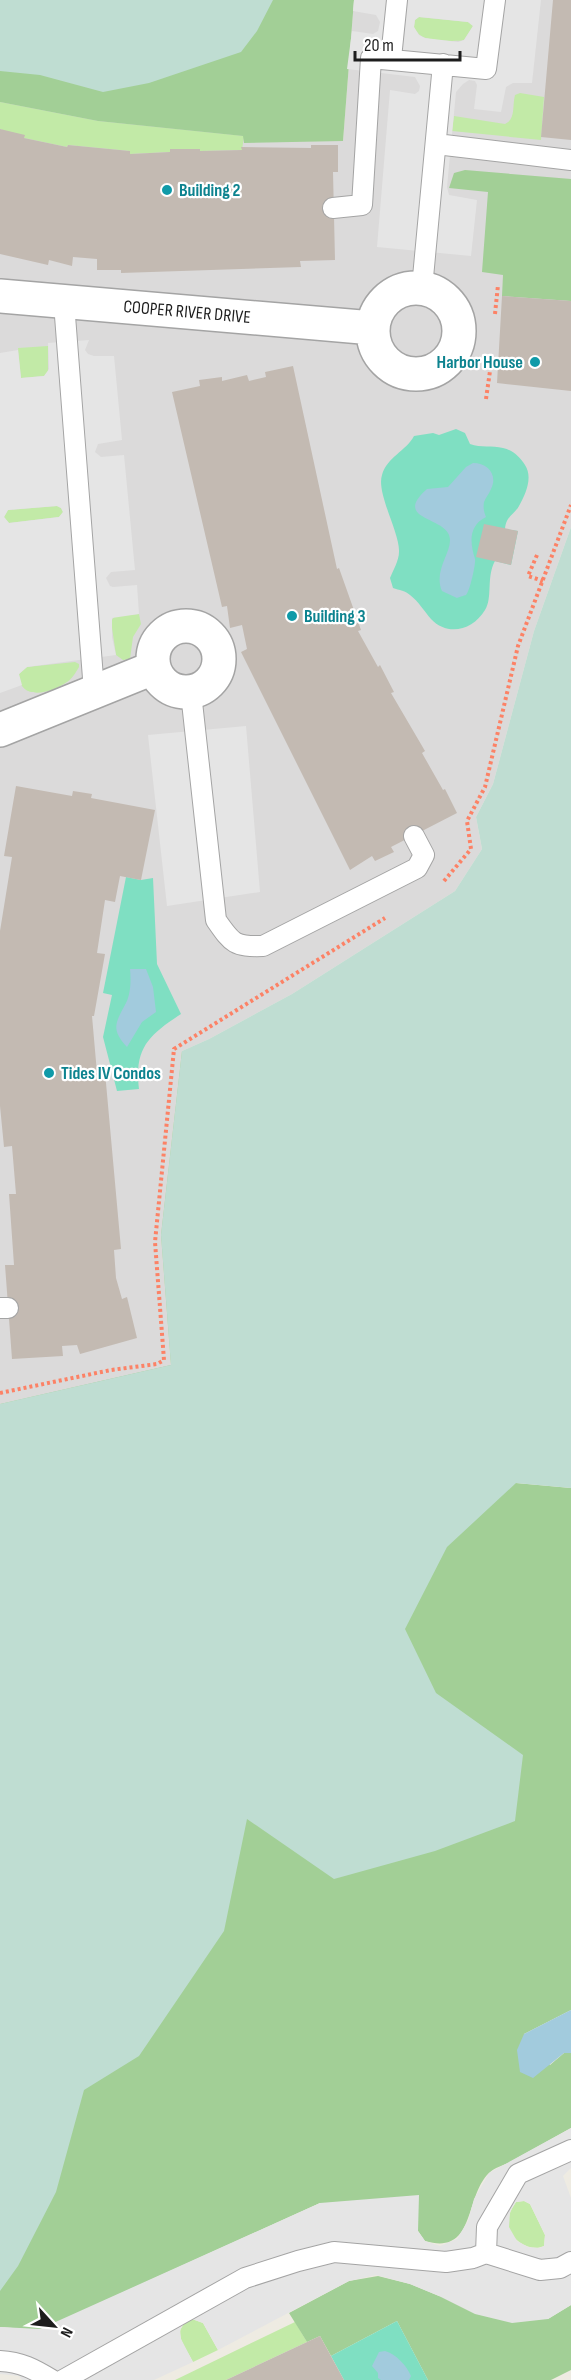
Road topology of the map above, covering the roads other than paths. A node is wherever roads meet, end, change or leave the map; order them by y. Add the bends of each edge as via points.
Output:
1 (397, 0) edge
2 (495, 0) edge
3 (391, 58) junction
4 (443, 64) junction
5 (436, 144) junction
6 (571, 160) edge
7 (333, 208) dead end
8 (422, 288) junction
9 (0, 296) edge
10 (64, 303) junction
11 (373, 328) junction
12 (153, 668) junction
13 (94, 691) junction
14 (191, 693) junction
15 (0, 730) edge
16 (414, 836) dead end
17 (571, 2150) edge
18 (486, 2253) junction
19 (571, 2262) edge
20 (0, 2361) edge
21 (52, 2380) edge
22 (63, 2380) edge

1 - 3 lane
2 - 4 lane via 486,69
3 - 4 lane
3 - 7 lane via 371,58 362,205
4 - 5 lane
5 - 6 lane
5 - 8 lane
8 - 11 street via 396,292 384,301
8 - 11 street via 439,294 457,316 458,344 442,366 415,375 395,369 380,355
9 - 10 street, COOPER RIVER DRIVE
10 - 11 street, COOPER RIVER DRIVE
10 - 13 lane
12 - 13 street
12 - 14 street via 167,687
12 - 14 street via 153,652 166,633 188,625 206,632 219,651 220,664 209,685
13 - 15 street
14 - 16 lane via 216,920 230,941 246,947 263,946 417,868 424,855
17 - 18 lane via 518,2174 487,2227
18 - 19 lane via 540,2270 560,2268
18 - 22 lane via 446,2262 334,2252 298,2261 245,2278
20 - 21 lane via 31,2367

